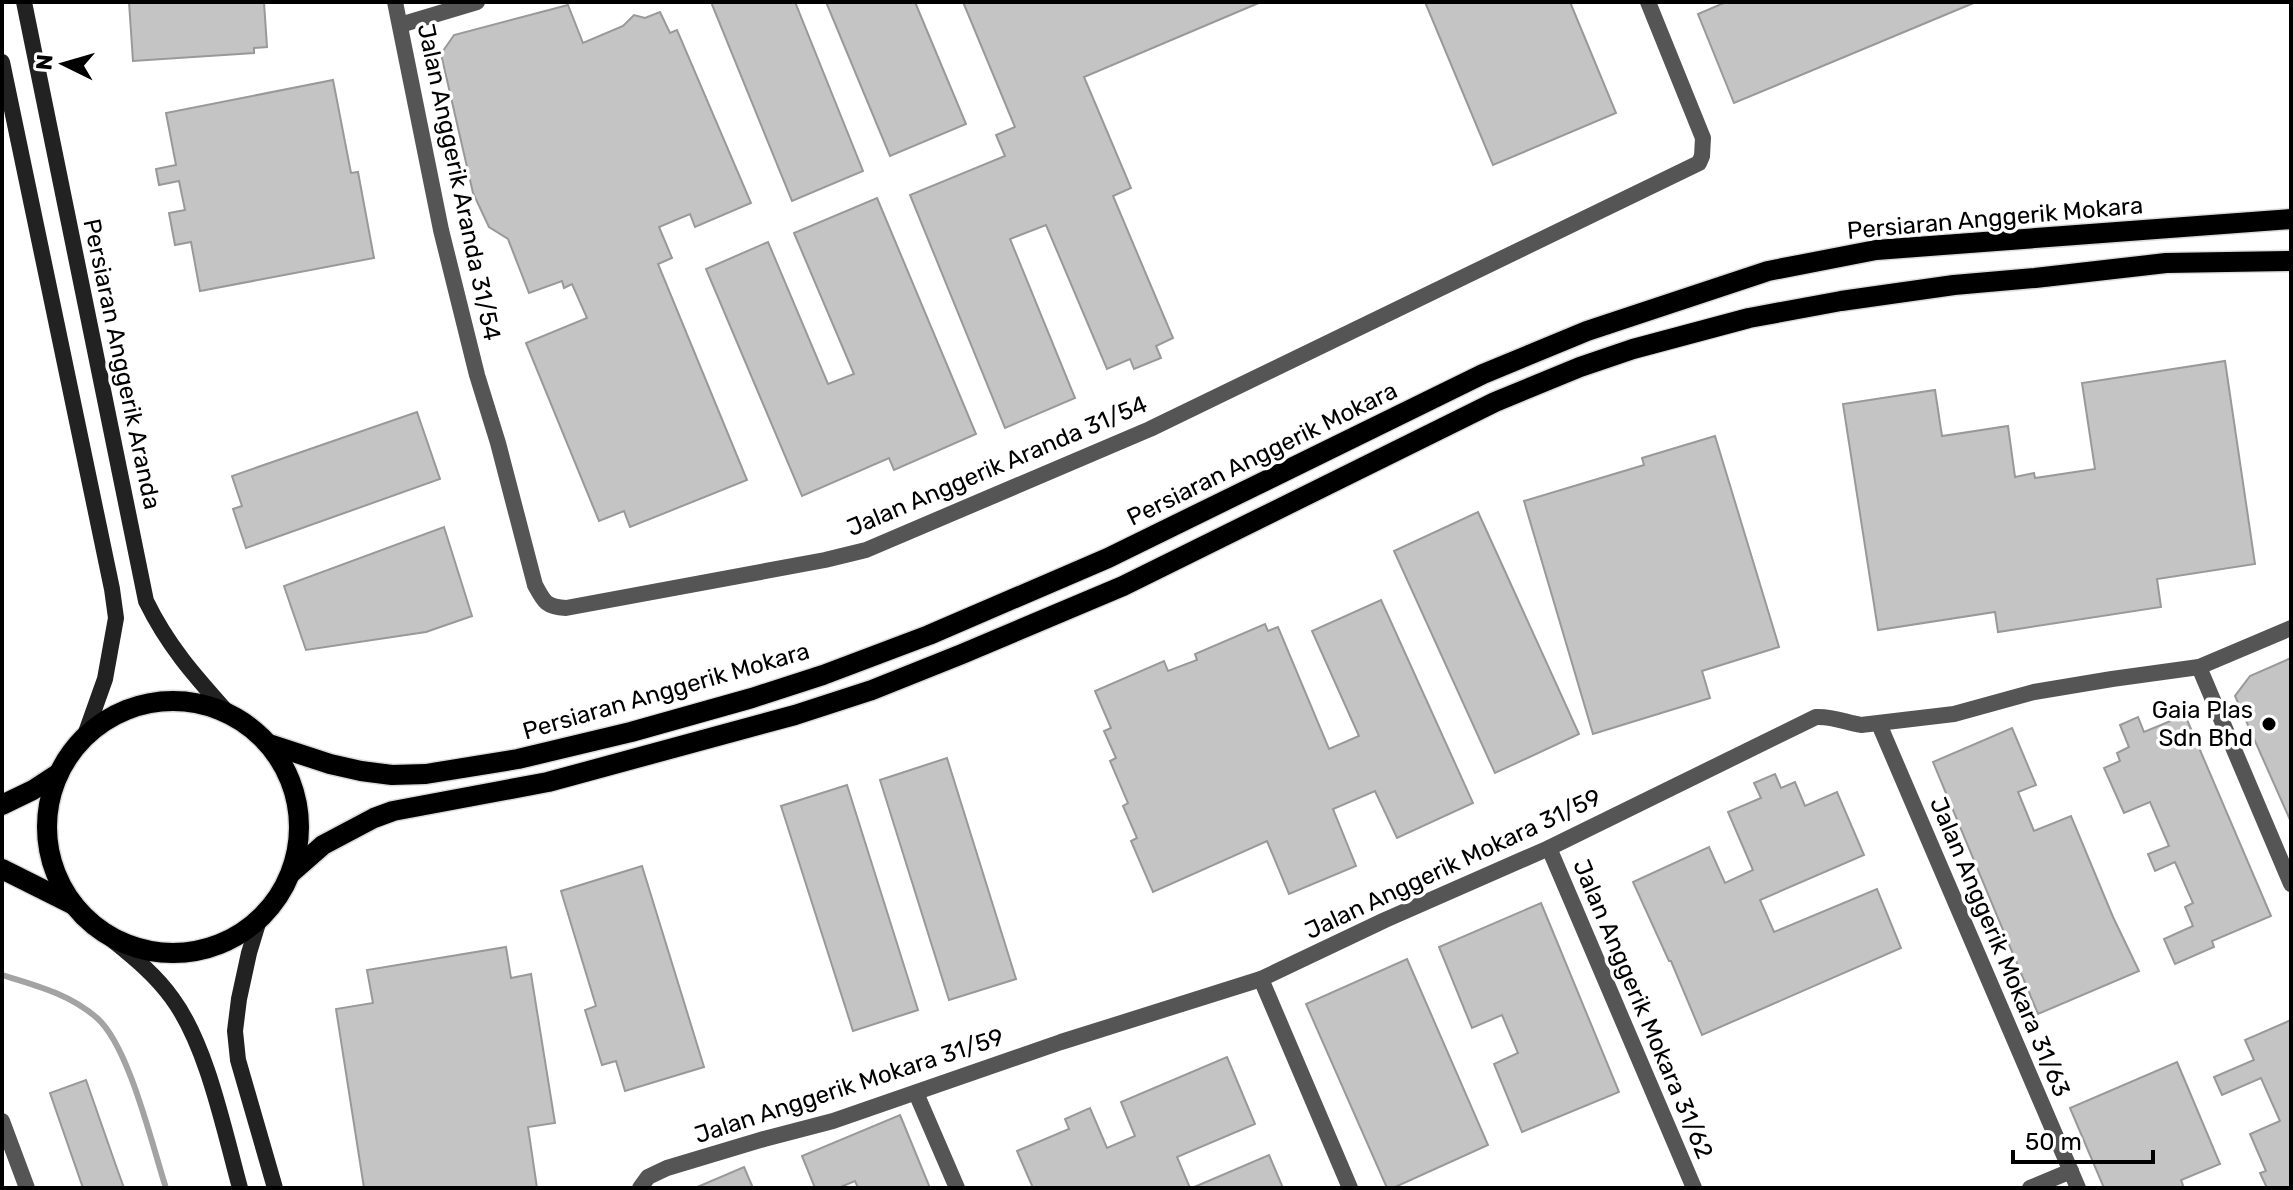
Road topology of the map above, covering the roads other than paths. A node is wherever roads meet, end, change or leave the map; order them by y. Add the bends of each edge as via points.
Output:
1 (24, 2) edge
2 (395, 2) edge
3 (477, 2) edge
4 (1648, 2) edge
5 (400, 25) junction
6 (2, 62) edge
7 (2291, 219) edge
8 (2291, 261) edge
9 (2291, 628) edge
10 (2199, 667) junction
11 (227, 712) junction
12 (1879, 724) junction
13 (84, 738) junction
14 (269, 744) junction
15 (59, 773) junction
16 (2, 805) edge
17 (1549, 848) junction
18 (2, 869) edge
19 (291, 873) junction
20 (2291, 884) edge
21 (74, 905) junction
22 (259, 920) junction
23 (110, 938) junction
24 (1261, 979) junction
25 (916, 1093) junction
26 (2, 1121) edge
27 (2071, 1171) junction
28 (27, 1188) edge
29 (240, 1188) edge
30 (275, 1188) edge
31 (640, 1188) edge
32 (957, 1188) edge
33 (1350, 1188) edge
34 (1694, 1188) edge
35 (2030, 1188) edge
36 (2078, 1188) edge

1 - 11 main road, Persiaran Anggerik Aranda via 146,601 183,663
2 - 5 street, Jalan Anggerik Aranda 31/54
3 - 5 street
4 - 5 street, Jalan Anggerik Aranda 31/54 via 1703,138 1699,163 1150,429 866,550 566,608 544,601 535,585 441,230
6 - 13 main road via 116,618 105,679
7 - 14 main road, Persiaran Anggerik Mokara via 1906,247 1768,271 1587,331 1483,374 1108,558 929,635 752,698 518,759 426,774 361,771
8 - 19 main road via 2166,263 1893,293 1749,318 1633,349 1495,402 1123,586 872,690 548,782 393,811 323,845
9 - 10 street, Jalan Anggerik Mokara 31/59
10 - 12 street, Jalan Anggerik Mokara 31/59 via 2034,692 1954,714
10 - 20 street
11 - 13 main road via 184,700 151,702 120,712
11 - 14 main road
12 - 17 street, Jalan Anggerik Mokara 31/59 via 1816,717
12 - 27 street, Jalan Anggerik Mokara 31/63
13 - 15 main road
14 - 19 main road via 288,773 298,806 299,840
15 - 16 main road
15 - 21 main road via 49,806 48,841 56,875
17 - 24 street, Jalan Anggerik Mokara 31/59
17 - 34 street, Jalan Anggerik Mokara 31/62
18 - 21 main road
19 - 22 main road
21 - 23 main road
22 - 23 main road via 227,942 191,953 153,952
22 - 30 main road via 235,1031 238,1060
23 - 29 main road via 147,969 192,1032
24 - 25 street, Jalan Anggerik Mokara 31/59
24 - 33 street
25 - 31 street, Jalan Anggerik Mokara 31/59 via 667,1168 648,1177
25 - 32 street
26 - 28 street
27 - 35 street
27 - 36 street, Jalan Anggerik Mokara 31/63

